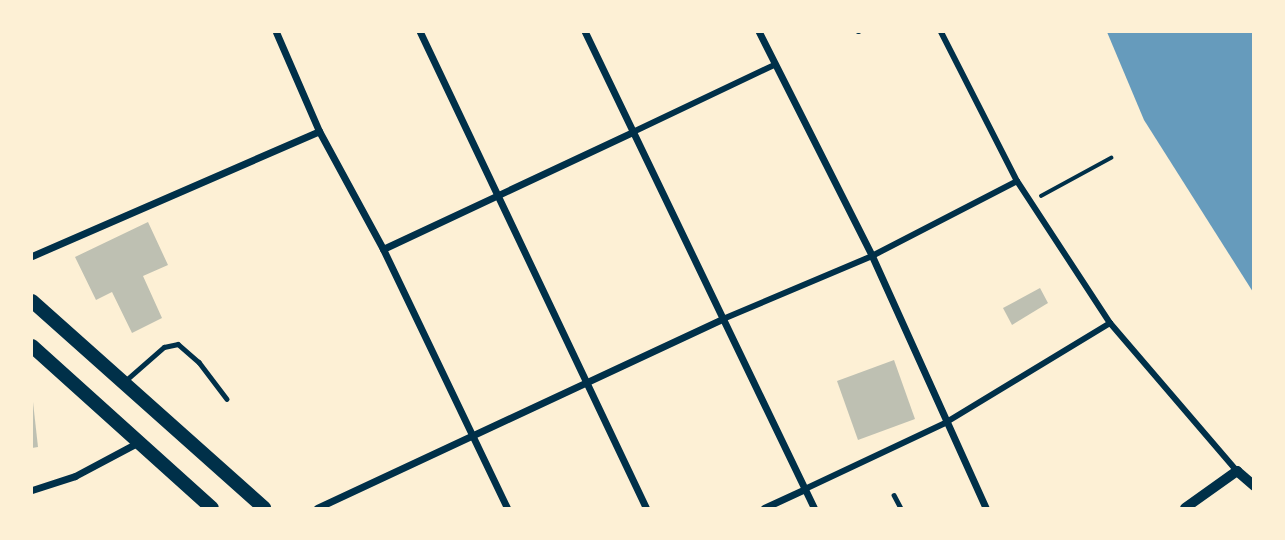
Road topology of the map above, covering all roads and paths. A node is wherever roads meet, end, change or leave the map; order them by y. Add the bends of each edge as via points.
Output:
1 (275, 32) edge
2 (420, 32) edge
3 (585, 32) edge
4 (758, 32) edge
5 (941, 32) edge
6 (774, 65) junction
7 (319, 131) junction
8 (633, 132) junction
9 (1111, 158) dead end
10 (1017, 181) junction
11 (498, 198) junction
12 (1030, 202) junction
13 (383, 249) junction
14 (32, 256) edge
15 (872, 256) junction
16 (32, 301) edge
17 (723, 319) junction
18 (1110, 323) junction
19 (32, 346) edge
20 (124, 383) junction
21 (586, 386) junction
22 (227, 400) dead end
23 (945, 423) junction
24 (474, 435) junction
25 (137, 443) junction
26 (1237, 471) junction
27 (1254, 486) edge
28 (805, 489) junction
29 (32, 490) edge
30 (894, 495) dead end
31 (212, 509) edge
32 (264, 509) edge
33 (317, 509) edge
34 (507, 509) edge
35 (646, 509) edge
36 (764, 509) edge
37 (814, 509) edge
38 (901, 509) edge
39 (986, 509) edge
40 (1185, 509) edge

1 - 7 street
2 - 11 street
3 - 8 street
4 - 6 street
5 - 10 street
6 - 8 street
6 - 15 street
7 - 13 street
7 - 14 street
8 - 11 street
8 - 17 street
9 - 12 path
10 - 12 street
10 - 15 street
11 - 13 street
11 - 21 street
12 - 18 street
13 - 24 street
15 - 17 street
15 - 23 street
16 - 20 main road
17 - 21 street
17 - 28 street
18 - 23 street
18 - 26 street
19 - 25 main road
20 - 22 lane via 164,347 178,344 199,362
20 - 32 main road
21 - 24 street
21 - 35 street
23 - 28 street
23 - 39 street
24 - 33 street
24 - 34 street
25 - 29 street via 75,476
25 - 31 main road
26 - 27 street
26 - 40 street
28 - 36 street
28 - 37 street
30 - 38 lane

